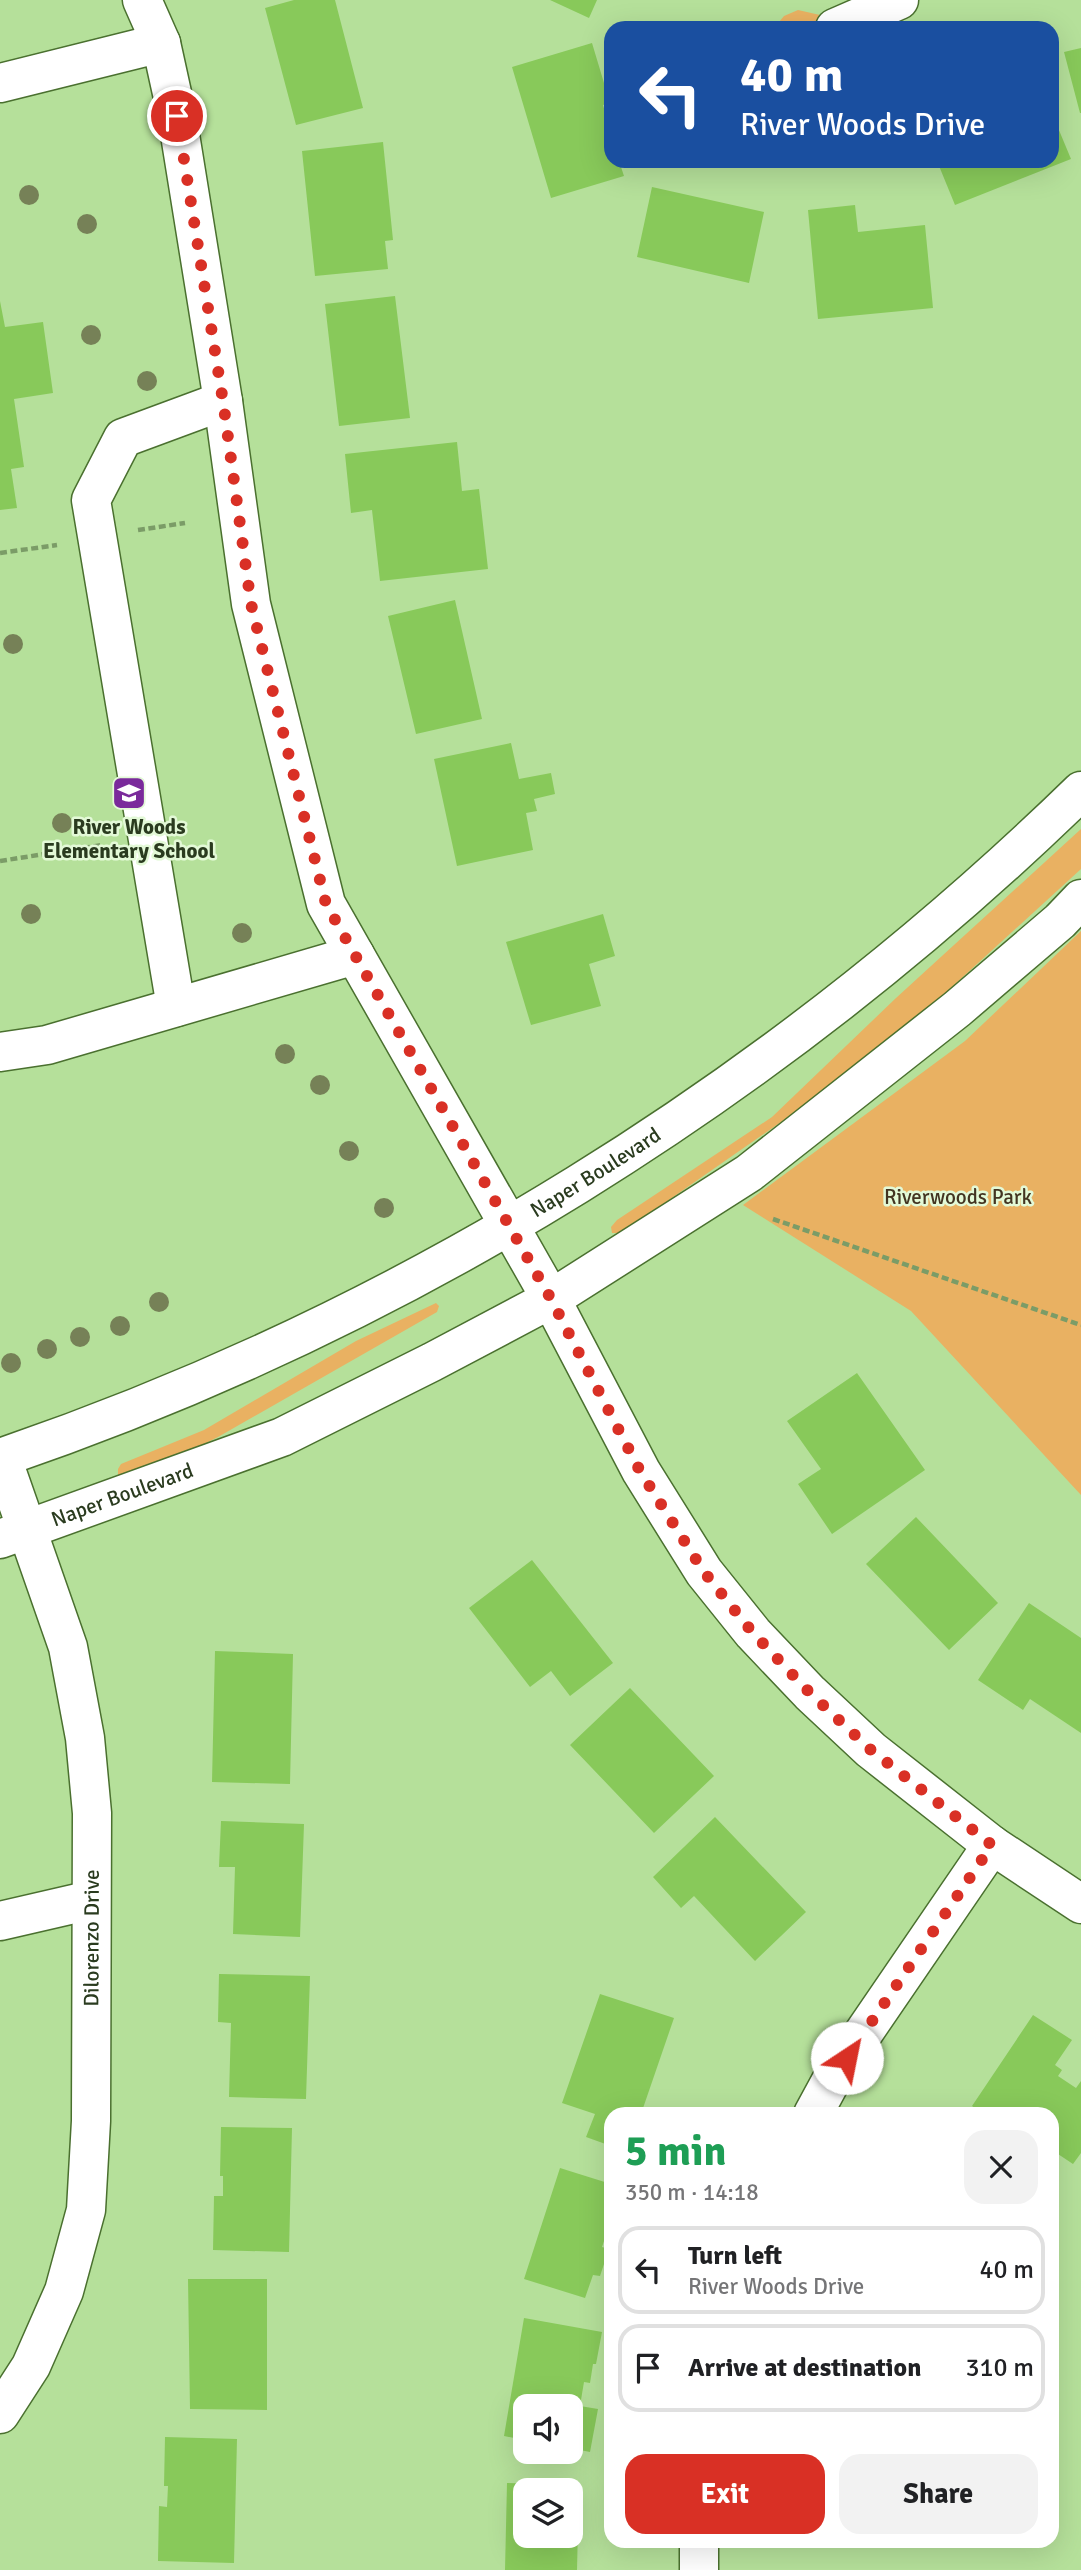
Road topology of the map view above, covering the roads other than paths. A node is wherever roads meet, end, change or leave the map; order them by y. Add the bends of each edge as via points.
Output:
1 (142, 0) edge
2 (899, 0) edge
3 (851, 21) edge
4 (161, 43) junction
5 (0, 83) edge
6 (223, 401) junction
7 (1081, 791) edge
8 (1081, 899) edge
9 (355, 955) junction
10 (176, 1007) junction
11 (0, 1052) edge
12 (510, 1226) junction
13 (551, 1299) junction
14 (1, 1458) edge
15 (14, 1535) edge
16 (992, 1845) junction
17 (91, 1900) junction
18 (1081, 1904) edge
19 (0, 1921) edge
20 (817, 2107) edge
21 (0, 2414) edge
22 (699, 2548) edge
23 (699, 2570) edge

1 - 4 street
2 - 3 street
4 - 5 street
4 - 6 street
6 - 9 street via 251,604 326,904
6 - 10 street via 123,438 91,500
7 - 12 street, Naper Boulevard via 916,941 787,1043 648,1140
8 - 13 street, Naper Boulevard via 957,1009 748,1173
9 - 10 street
9 - 12 street
10 - 11 street via 47,1045
12 - 13 street
12 - 14 street, Naper Boulevard via 278,1347 151,1403
13 - 15 street, Naper Boulevard via 282,1437
13 - 16 street via 640,1471 704,1572 753,1633 871,1750
14 - 15 street, Dilorenzo Drive
15 - 17 street, Dilorenzo Drive via 68,1647 85,1738 92,1813
16 - 18 street
16 - 20 street
17 - 19 street
17 - 21 street, Dilorenzo Drive via 91,2121 86,2210 64,2291 31,2366
22 - 23 street

